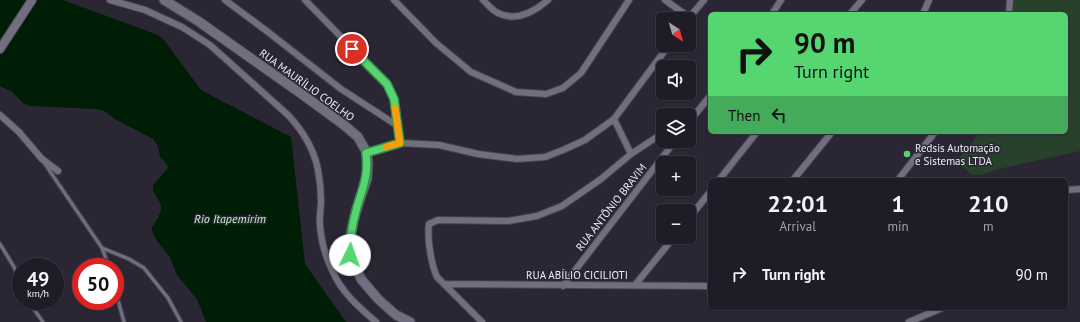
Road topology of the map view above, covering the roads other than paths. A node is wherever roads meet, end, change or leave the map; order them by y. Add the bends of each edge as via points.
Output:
1 (32, 0) edge
2 (110, 0) edge
3 (164, 0) edge
4 (225, 0) edge
5 (304, 0) edge
6 (394, 0) edge
7 (483, 0) edge
8 (548, 0) edge
9 (629, 0) edge
10 (665, 0) edge
11 (704, 0) edge
12 (781, 0) edge
13 (862, 0) edge
14 (929, 0) edge
15 (1010, 0) edge
16 (680, 12) edge
17 (693, 12) edge
18 (773, 12) edge
19 (852, 12) edge
20 (924, 12) edge
21 (1009, 12) edge
22 (0, 49) edge
23 (664, 52) edge
24 (708, 99) edge
25 (699, 110) junction
26 (696, 112) edge
27 (696, 114) edge
28 (0, 115) edge
29 (614, 119) junction
30 (398, 126) junction
31 (755, 134) edge
32 (830, 134) edge
33 (933, 134) edge
34 (656, 138) edge
35 (400, 143) junction
36 (670, 148) edge
37 (366, 153) junction
38 (631, 154) junction
39 (42, 159) junction
40 (58, 171) dead end
41 (722, 178) edge
42 (795, 178) edge
43 (900, 178) edge
44 (1080, 189) edge
45 (1068, 190) edge
46 (708, 194) edge
47 (696, 209) edge
48 (0, 244) edge
49 (668, 244) edge
50 (102, 248) junction
51 (106, 258) edge
52 (12, 264) edge
53 (444, 284) junction
54 (635, 285) junction
55 (708, 285) edge
56 (563, 286) junction
57 (34, 310) edge
58 (121, 310) edge
59 (937, 310) edge
60 (43, 322) edge
61 (124, 322) edge
62 (181, 322) edge
63 (376, 322) edge
64 (410, 322) edge
65 (482, 322) edge
66 (909, 322) edge

1 - 22 street
2 - 63 street via 145,10 182,27 210,45 298,125 318,170 320,225 332,271 351,299
3 - 37 main road, RUA MAURÍLIO COELHO via 198,21 344,125 358,137
4 - 30 street via 341,89
5 - 30 street via 387,84 394,99
6 - 9 street via 436,43 471,72 516,92 546,94 563,88 581,73
7 - 8 street via 497,12 509,16 529,13
10 - 16 street
11 - 17 street
12 - 18 street
13 - 19 street
14 - 20 street
15 - 21 street
23 - 29 street
24 - 25 street
25 - 26 street
25 - 27 street
28 - 39 street via 19,132
29 - 35 street via 585,140 545,157 517,159 439,145
29 - 38 street
30 - 35 street
31 - 41 street
32 - 42 street
33 - 43 street
34 - 38 street
35 - 37 street
36 - 56 street, RUA ANTÔNIO BRAVIM
37 - 64 main road, RUA MAURÍLIO COELHO via 367,179 351,232 350,255 361,279 374,294 396,315
38 - 53 street via 562,206 537,216 508,221 438,220 429,224 433,268
39 - 40 street
39 - 50 lane
44 - 45 street
46 - 47 street
48 - 52 lane
49 - 54 street
50 - 51 lane
50 - 62 lane via 144,268 168,298
53 - 56 street, RUA ABÍLIO CICILIOTI
53 - 65 street
54 - 55 street, RUA ABÍLIO CICILIOTI
54 - 56 street, RUA ABÍLIO CICILIOTI
57 - 60 lane
58 - 61 lane
59 - 66 street

